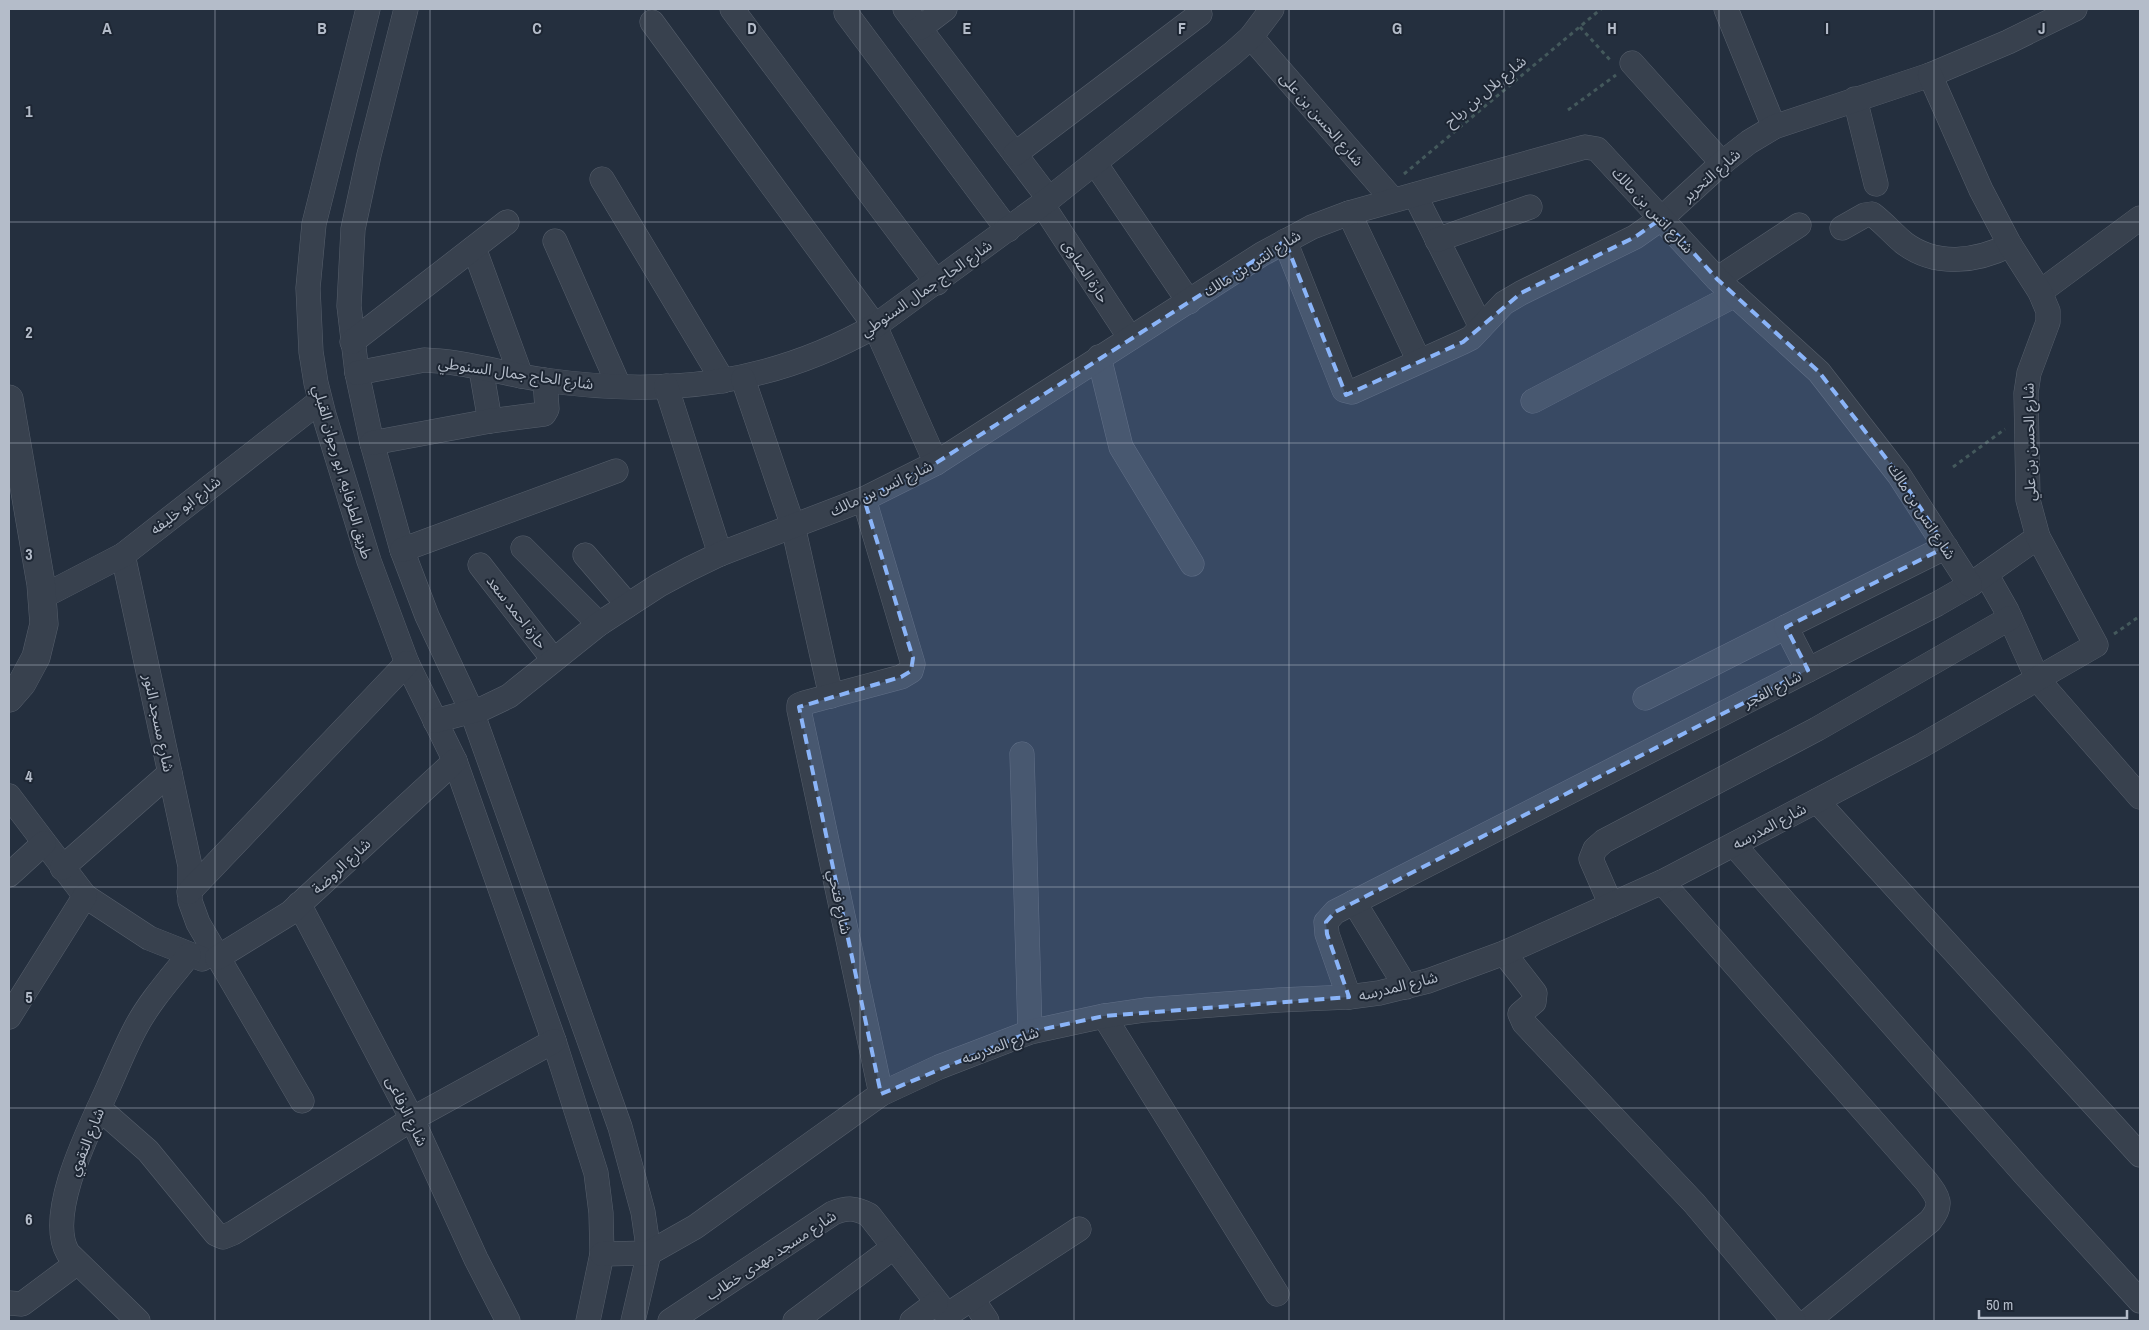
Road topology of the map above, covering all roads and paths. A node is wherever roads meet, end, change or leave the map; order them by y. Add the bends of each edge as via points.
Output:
1 (368, 9) edge
2 (406, 9) edge
3 (732, 9) edge
4 (905, 9) edge
5 (946, 9) edge
6 (1272, 9) edge
7 (1600, 9) edge
8 (2075, 9) edge
9 (1734, 12) edge
10 (846, 14) dead end
11 (1200, 14) dead end
12 (652, 22) dead end
13 (1580, 27) junction
14 (920, 28) junction
15 (1251, 37) junction
16 (1626, 68) junction
17 (1930, 75) junction
18 (1855, 99) junction
19 (1568, 110) dead end
20 (1774, 127) junction
21 (1015, 154) junction
22 (1095, 163) junction
23 (1722, 163) junction
24 (602, 179) dead end
25 (1876, 184) dead end
26 (1397, 195) junction
27 (1046, 201) junction
28 (1530, 207) dead end
29 (1349, 213) junction
30 (1662, 218) junction
31 (2140, 218) edge
32 (507, 222) dead end
33 (1799, 225) dead end
34 (1842, 228) dead end
35 (1008, 230) junction
36 (1437, 240) junction
37 (555, 241) dead end
38 (1285, 241) junction
39 (2010, 246) junction
40 (474, 248) junction
41 (1717, 279) junction
42 (937, 283) junction
43 (2040, 292) junction
44 (1735, 295) junction
45 (1189, 302) junction
46 (875, 326) junction
47 (1481, 328) junction
48 (1130, 338) junction
49 (352, 342) junction
50 (1098, 357) junction
51 (1419, 361) junction
52 (481, 369) junction
53 (357, 373) junction
54 (521, 376) junction
55 (545, 380) junction
56 (733, 380) junction
57 (619, 386) junction
58 (666, 386) junction
59 (9, 399) edge
60 (320, 401) junction
61 (1533, 401) dead end
62 (2027, 413) junction
63 (490, 421) junction
64 (372, 443) junction
65 (14, 462) edge
66 (936, 463) junction
67 (1953, 467) dead end
68 (616, 471) dead end
69 (864, 499) junction
70 (793, 526) junction
71 (2038, 537) junction
72 (1946, 547) junction
73 (523, 548) dead end
74 (402, 550) junction
75 (720, 554) junction
76 (123, 555) junction
77 (585, 555) dead end
78 (1192, 564) dead end
79 (480, 565) dead end
80 (1978, 580) junction
81 (42, 597) junction
82 (628, 604) junction
83 (2140, 616) edge
84 (2010, 618) junction
85 (599, 624) junction
86 (1786, 627) junction
87 (2096, 646) junction
88 (553, 659) junction
89 (407, 663) junction
90 (1808, 670) junction
91 (2038, 680) junction
92 (831, 696) junction
93 (9, 698) edge
94 (1644, 698) dead end
95 (472, 712) junction
96 (435, 720) junction
97 (1022, 754) dead end
98 (455, 761) junction
99 (170, 773) junction
100 (9, 796) edge
101 (2140, 797) edge
102 (1817, 801) junction
103 (44, 842) junction
104 (1734, 845) junction
105 (62, 868) junction
106 (9, 875) edge
107 (1662, 882) junction
108 (189, 892) junction
109 (85, 896) junction
110 (1354, 902) junction
111 (299, 904) junction
112 (1611, 905) junction
113 (1504, 953) junction
114 (189, 955) junction
115 (219, 961) junction
116 (1406, 987) junction
117 (1349, 998) junction
118 (1104, 1016) junction
119 (9, 1017) edge
120 (1030, 1032) junction
121 (554, 1042) junction
122 (881, 1094) junction
123 (302, 1101) dead end
124 (99, 1108) junction
125 (412, 1119) junction
126 (2140, 1155) edge
127 (1079, 1229) dead end
128 (894, 1247) junction
129 (649, 1253) junction
130 (602, 1254) junction
131 (77, 1263) junction
132 (1277, 1294) dead end
133 (972, 1300) junction
134 (2140, 1301) edge
135 (9, 1303) edge
136 (942, 1309) junction
137 (138, 1321) edge
138 (508, 1321) edge
139 (588, 1321) edge
140 (633, 1321) edge
141 (670, 1321) edge
142 (795, 1321) edge
143 (912, 1321) edge
144 (986, 1321) edge
145 (1794, 1321) edge
146 (1808, 1321) edge

1 - 60 street, طريق الطرفايه, ابو رجوان القبلي via 320,193 310,256 309,320
2 - 49 street via 353,229 349,286
3 - 42 street
4 - 14 street, حارة الصاوى
5 - 14 street
6 - 15 street, شارع الحاج جمال السنوطي
7 - 13 path, شارع بلال بن رباح
8 - 17 street, شارع التحرير
9 - 20 street
10 - 35 street
11 - 21 street
12 - 46 street
13 - 16 path
13 - 26 path, شارع بلال بن رباح
14 - 21 street, حارة الصاوى
15 - 22 street, شارع الحاج جمال السنوطي
15 - 26 street, شارع الحسن بن على
16 - 19 path
16 - 23 street
17 - 18 street, شارع التحرير
17 - 39 street, شارع الحسن بن علي via 1958,142
18 - 20 street, شارع التحرير
18 - 25 street
20 - 23 street, شارع التحرير
21 - 27 street, حارة الصاوى
22 - 27 street, شارع الحاج جمال السنوطي
22 - 45 street
23 - 30 street, شارع التحرير
24 - 56 street
26 - 29 street, شارع انس بن مالك
26 - 30 street, شارع انس بن مالك via 1592,147
26 - 36 street, شارع الحسن بن على
27 - 35 street, شارع الحاج جمال السنوطي
27 - 48 street, حارة الصاوى
28 - 36 street
29 - 38 street, شارع انس بن مالك
29 - 51 street
30 - 41 street, شارع انس بن مالك
30 - 47 street, شارع التحرير via 1635,236 1504,303
31 - 43 street
32 - 40 street
33 - 41 street
34 - 39 street via 1872,214 1906,244 1947,260 1983,257
35 - 42 street, شارع الحاج جمال السنوطي
36 - 47 street, شارع الحسن بن على
37 - 57 street
38 - 45 street, شارع انس بن مالك
38 - 51 street, شارع التحرير via 1344,390 1352,392
39 - 43 street, شارع الحسن بن علي
40 - 49 street
40 - 54 street
41 - 44 street, شارع انس بن مالك
42 - 46 street, شارع الحاج جمال السنوطي
43 - 62 street, شارع الحسن بن علي via 2048,311 2048,322 2029,373
44 - 61 street
44 - 72 street, شارع انس بن مالك via 1819,372 1899,475
45 - 48 street, شارع انس بن مالك
46 - 56 street, شارع الحاج جمال السنوطي via 798,363
46 - 66 street
47 - 51 street, شارع التحرير via 1463,342
48 - 50 street, شارع انس بن مالك
49 - 53 street
50 - 66 street, شارع انس بن مالك
50 - 78 street via 1121,448
52 - 53 street, شارع الحاج جمال السنوطي via 453,362 424,360
52 - 54 street, شارع الحاج جمال السنوطي
52 - 63 street
53 - 64 street
54 - 55 street, شارع الحاج جمال السنوطي
55 - 57 street, شارع الحاج جمال السنوطي
55 - 63 street via 545,413
56 - 58 street, شارع الحاج جمال السنوطي
56 - 70 street
57 - 58 street, شارع الحاج جمال السنوطي
58 - 75 street
59 - 65 street
60 - 76 street, شارع ابو خليفه
60 - 89 street, طريق الطرفايه, ابو رجوان القبلي via 369,561
62 - 67 path
62 - 71 street, شارع الحسن بن علي via 2028,500
63 - 64 street
64 - 74 street
65 - 81 street
66 - 69 street, شارع انس بن مالك
68 - 74 street
69 - 70 street, شارع انس بن مالك
69 - 92 street via 913,664 911,671 901,678
70 - 75 street, شارع انس بن مالك
70 - 92 street
71 - 80 street
71 - 87 street, شارع الحسن بن علي
72 - 80 street, شارع انس بن مالك
72 - 86 street
73 - 85 street
74 - 95 street via 427,616
75 - 82 street, شارع انس بن مالك
76 - 81 street, شارع ابو خليفه
76 - 99 street, شارع مسجد النور
77 - 82 street
79 - 88 street, حارة احمد سعد
80 - 84 street, شارع انس بن مالك
80 - 90 street
81 - 93 street via 44,624 36,657 22,683
82 - 85 street, شارع انس بن مالك
83 - 87 path
84 - 91 street, شارع انس بن مالك
84 - 112 street via 1809,734 1604,841 1595,849 1591,859
85 - 88 street, شارع انس بن مالك
86 - 90 street, شارع الفجر
86 - 94 street
87 - 91 street, شارع المدرسه
88 - 95 street, شارع انس بن مالك via 509,696
89 - 96 street, طريق الطرفايه, ابو رجوان القبلي
89 - 108 street
90 - 110 street, شارع الفجر
91 - 101 street, شارع انس بن مالك
91 - 102 street, شارع المدرسه
92 - 122 street, شارع فتحي via 801,704 799,710
95 - 96 street, شارع انس بن مالك
95 - 129 street via 620,1127 643,1212
96 - 98 street, طريق الطرفايه, ابو رجوان القبلي
97 - 120 street
98 - 111 street, شارع الروضة
98 - 121 street, طريق الطرفايه, ابو رجوان القبلي
99 - 105 street
99 - 108 street, شارع مسجد النور via 190,866
100 - 103 street
102 - 104 street, شارع المدرسه
102 - 126 street
103 - 105 street
103 - 106 street
104 - 107 street, شارع المدرسه
104 - 134 street
105 - 109 street
107 - 112 street, شارع المدرسه
107 - 146 street via 1926,1181 1938,1201 1938,1211 1930,1221
108 - 115 street, شارع مسجد النور via 193,911
109 - 114 street via 149,938
109 - 119 street
110 - 116 street
110 - 117 street, شارع الفجر via 1335,912 1326,922 1327,934
111 - 115 street, شارع الروضة
111 - 125 street, شارع الرفاعى
112 - 113 street, شارع المدرسه
113 - 116 street, شارع المدرسه
113 - 145 street via 1535,993 1534,1002 1520,1014 1524,1023 1694,1203
114 - 115 street
114 - 124 street, شارع التقوي via 135,1028
115 - 123 street, شارع مسجد النور
116 - 117 street, شارع المدرسه
117 - 118 street, شارع المدرسه via 1250,1002
118 - 120 street, شارع المدرسه
118 - 132 street
120 - 122 street, شارع المدرسه via 939,1067
121 - 125 street
121 - 130 street, طريق الطرفايه, ابو رجوان القبلي via 596,1174
122 - 129 street, شارع المدرسه via 695,1227
124 - 125 street via 148,1151 216,1234 223,1237
124 - 131 street, شارع التقوي via 71,1173 61,1228 64,1245
125 - 138 street, شارع الرفاعى
127 - 133 street
128 - 136 street, شارع مسجد مهدى خطاب
128 - 141 street, شارع مسجد مهدى خطاب via 869,1215 858,1209 845,1208
128 - 142 street
129 - 130 street, شارع المدرسه
129 - 140 street
130 - 139 street, طريق الطرفايه, ابو رجوان القبلي
131 - 135 street via 22,1304
131 - 137 street, شارع التقوي
133 - 136 street
133 - 144 street
136 - 143 street

